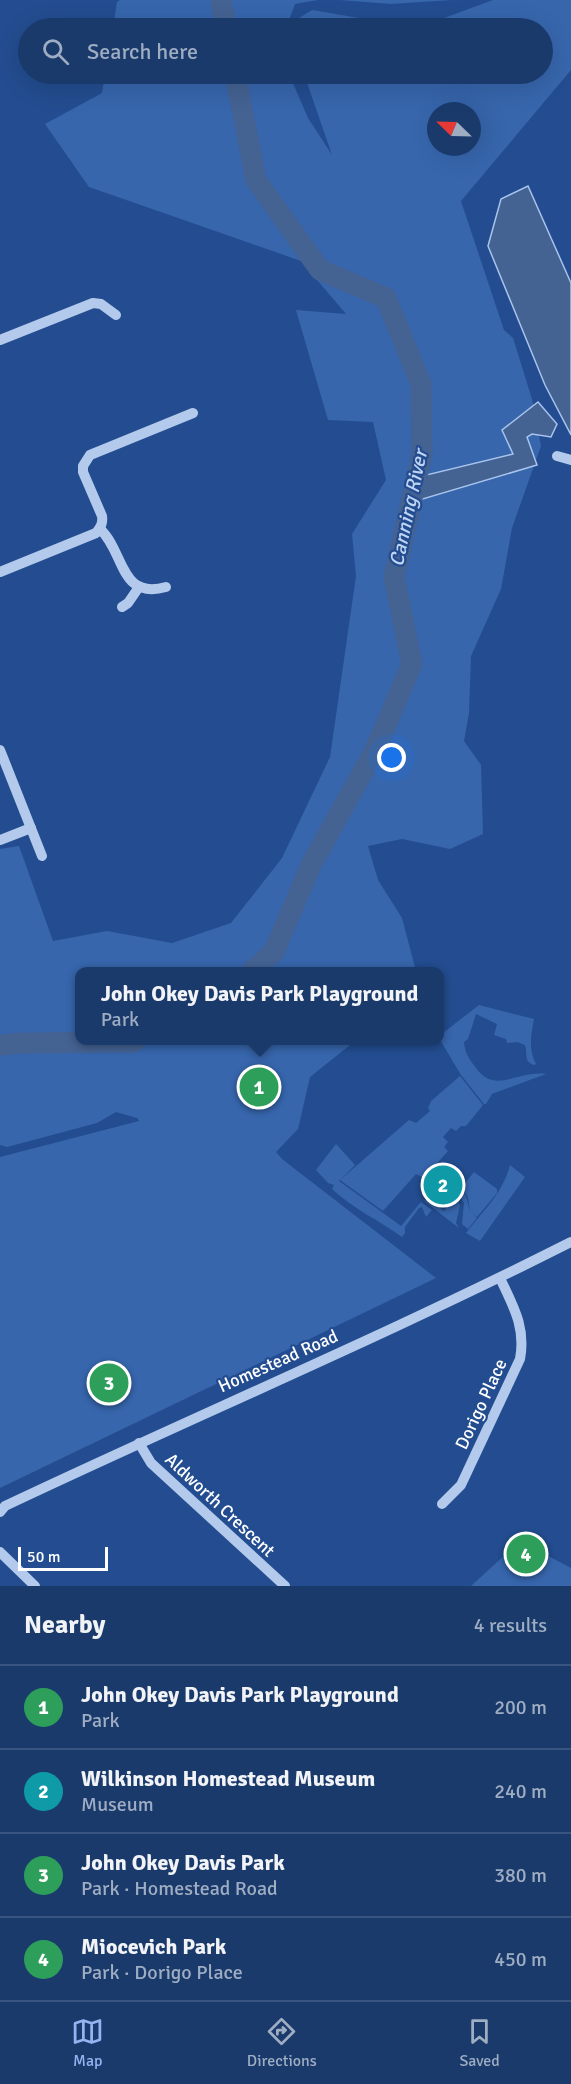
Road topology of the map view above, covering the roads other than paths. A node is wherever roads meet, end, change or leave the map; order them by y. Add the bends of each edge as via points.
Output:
1 (116, 315) dead end
2 (0, 340) edge
3 (193, 413) dead end
4 (557, 456) dead end
5 (571, 460) edge
6 (100, 528) junction
7 (0, 572) edge
8 (139, 587) junction
9 (166, 587) dead end
10 (122, 607) dead end
11 (0, 750) edge
12 (31, 828) junction
13 (0, 840) edge
14 (42, 856) dead end
15 (571, 1242) edge
16 (500, 1278) junction
17 (139, 1443) junction
18 (442, 1504) dead end
19 (0, 1512) edge
20 (0, 1552) edge
21 (35, 1586) edge
22 (285, 1586) edge

1 - 2 street via 93,303
3 - 6 street via 85,459 84,472 102,516
4 - 5 street
6 - 7 street
6 - 8 street via 112,542 128,578
8 - 9 street
8 - 10 street
11 - 12 street
12 - 13 street
12 - 14 street
15 - 16 street, Homestead Road
16 - 17 street, Homestead Road
16 - 18 street, Dorigo Place via 520,1323 520,1359 461,1485
17 - 19 street, Homestead Road via 5,1506
17 - 22 street, Aldworth Crescent via 151,1463
20 - 21 street

